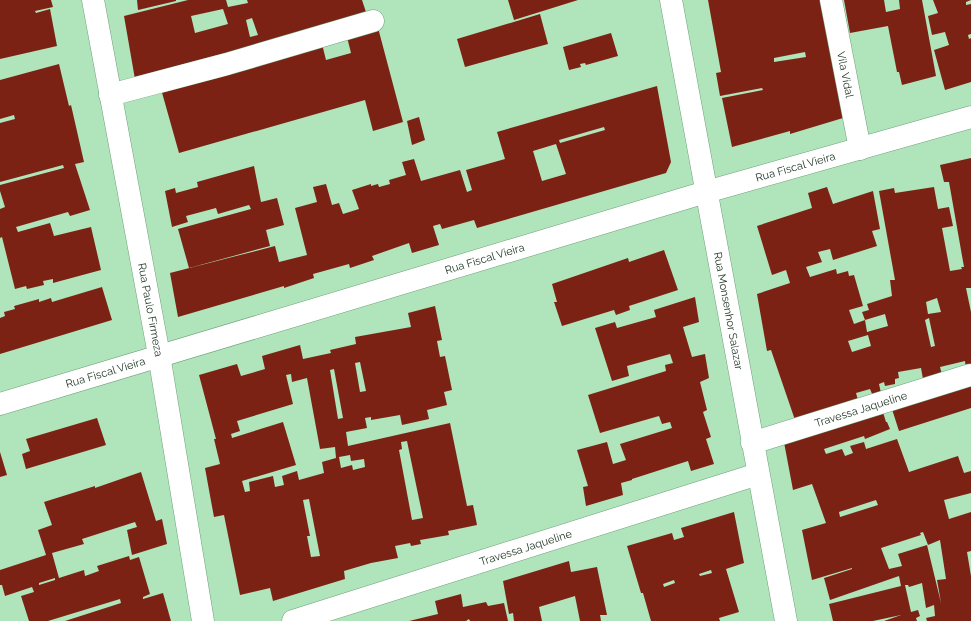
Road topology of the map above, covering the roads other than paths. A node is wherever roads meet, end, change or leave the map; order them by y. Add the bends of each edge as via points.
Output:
1 (93, 0) edge
2 (671, 0) edge
3 (831, 0) edge
4 (373, 20) dead end
5 (110, 95) junction
6 (971, 117) edge
7 (860, 149) junction
8 (706, 192) junction
9 (159, 355) junction
10 (970, 375) edge
11 (0, 404) edge
12 (752, 443) junction
13 (758, 474) junction
14 (203, 621) edge
15 (293, 621) edge
16 (786, 621) edge

1 - 5 street, Rua Paulo Firmeza
2 - 8 street, Rua Monsenhor Salazar
3 - 7 street, Vila Vidal
4 - 5 street via 227,64
5 - 9 street, Rua Paulo Firmeza
6 - 7 street, Rua Fiscal Vieira
7 - 8 street, Rua Fiscal Vieira
8 - 9 street, Rua Fiscal Vieira
8 - 12 street, Rua Monsenhor Salazar
9 - 11 street, Rua Fiscal Vieira
9 - 14 street, Rua Paulo Firmeza
10 - 12 street, Travessa Jaqueline
12 - 13 street, Rua Monsenhor Salazar
13 - 15 street, Travessa Jaqueline
13 - 16 street, Rua Monsenhor Salazar

